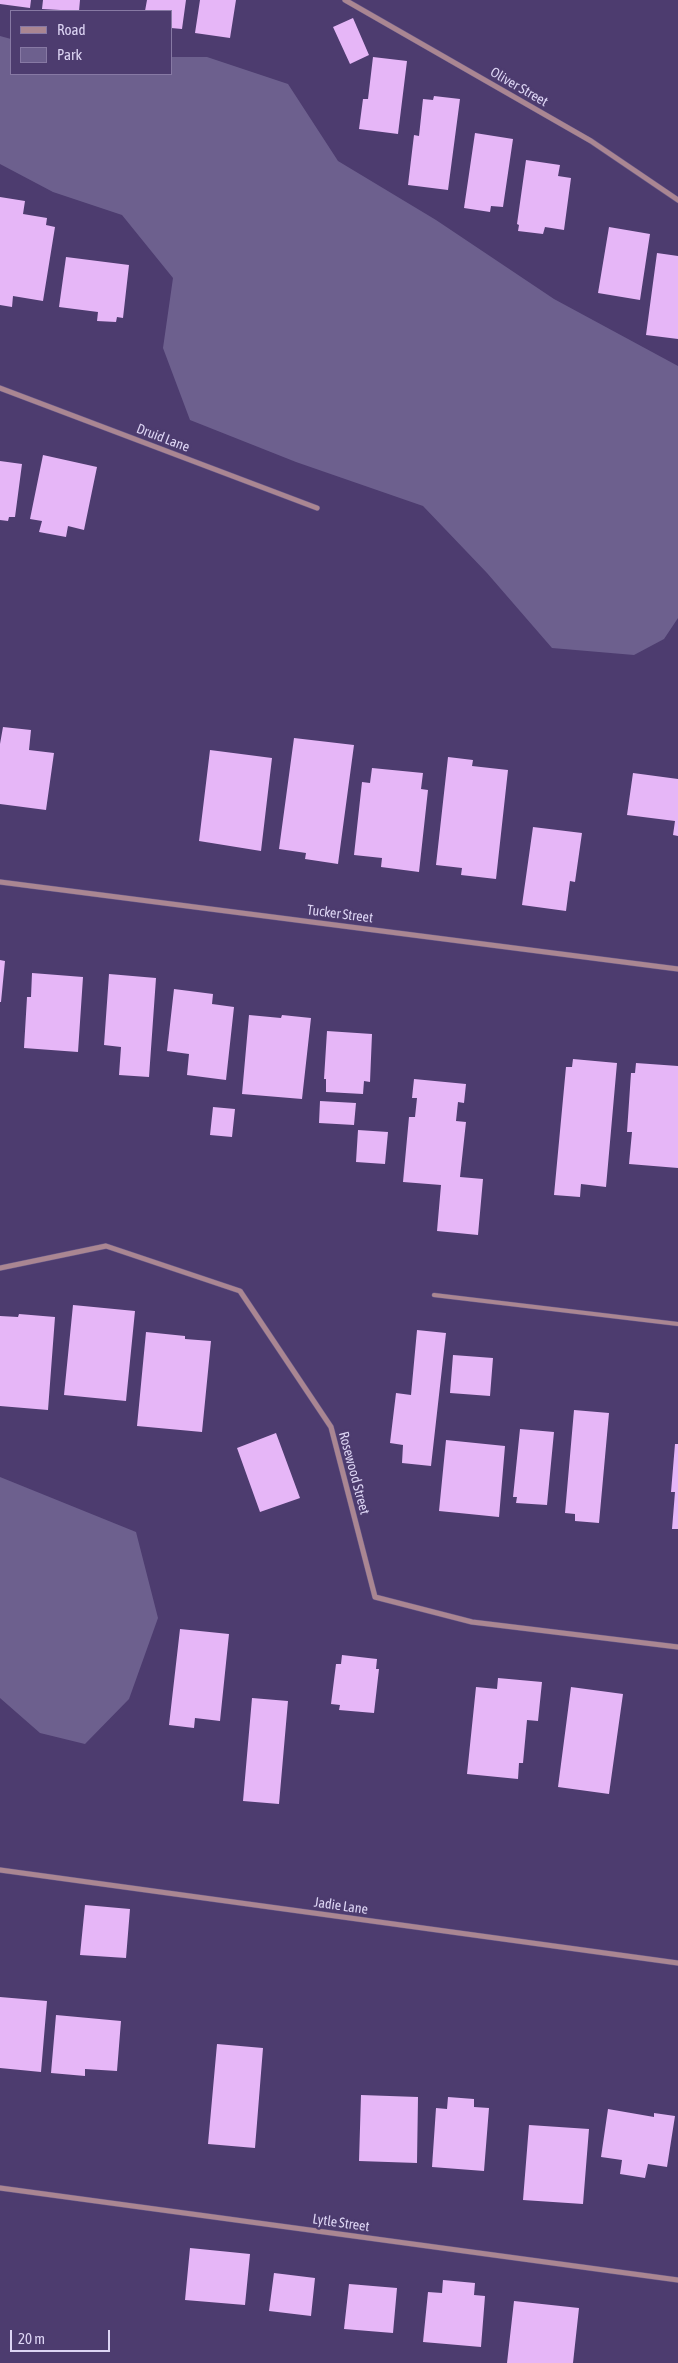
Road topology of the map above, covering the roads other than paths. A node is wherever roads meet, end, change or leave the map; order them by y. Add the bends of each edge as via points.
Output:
1 (345, 0) edge
2 (678, 200) edge
3 (0, 388) edge
4 (317, 508) dead end
5 (0, 882) edge
6 (678, 969) edge
7 (0, 1268) edge
8 (434, 1295) dead end
9 (678, 1324) edge
10 (678, 1647) edge
11 (0, 1870) edge
12 (678, 1963) edge
13 (0, 2188) edge
14 (678, 2280) edge

1 - 2 street, Oliver Street via 591,141
3 - 4 street, Druid Lane
5 - 6 street, Tucker Street
7 - 10 street, Rosewood Street via 106,1246 240,1291 331,1427 376,1597 472,1622
8 - 9 lane
11 - 12 street, Jadie Lane
13 - 14 street, Lytle Street

